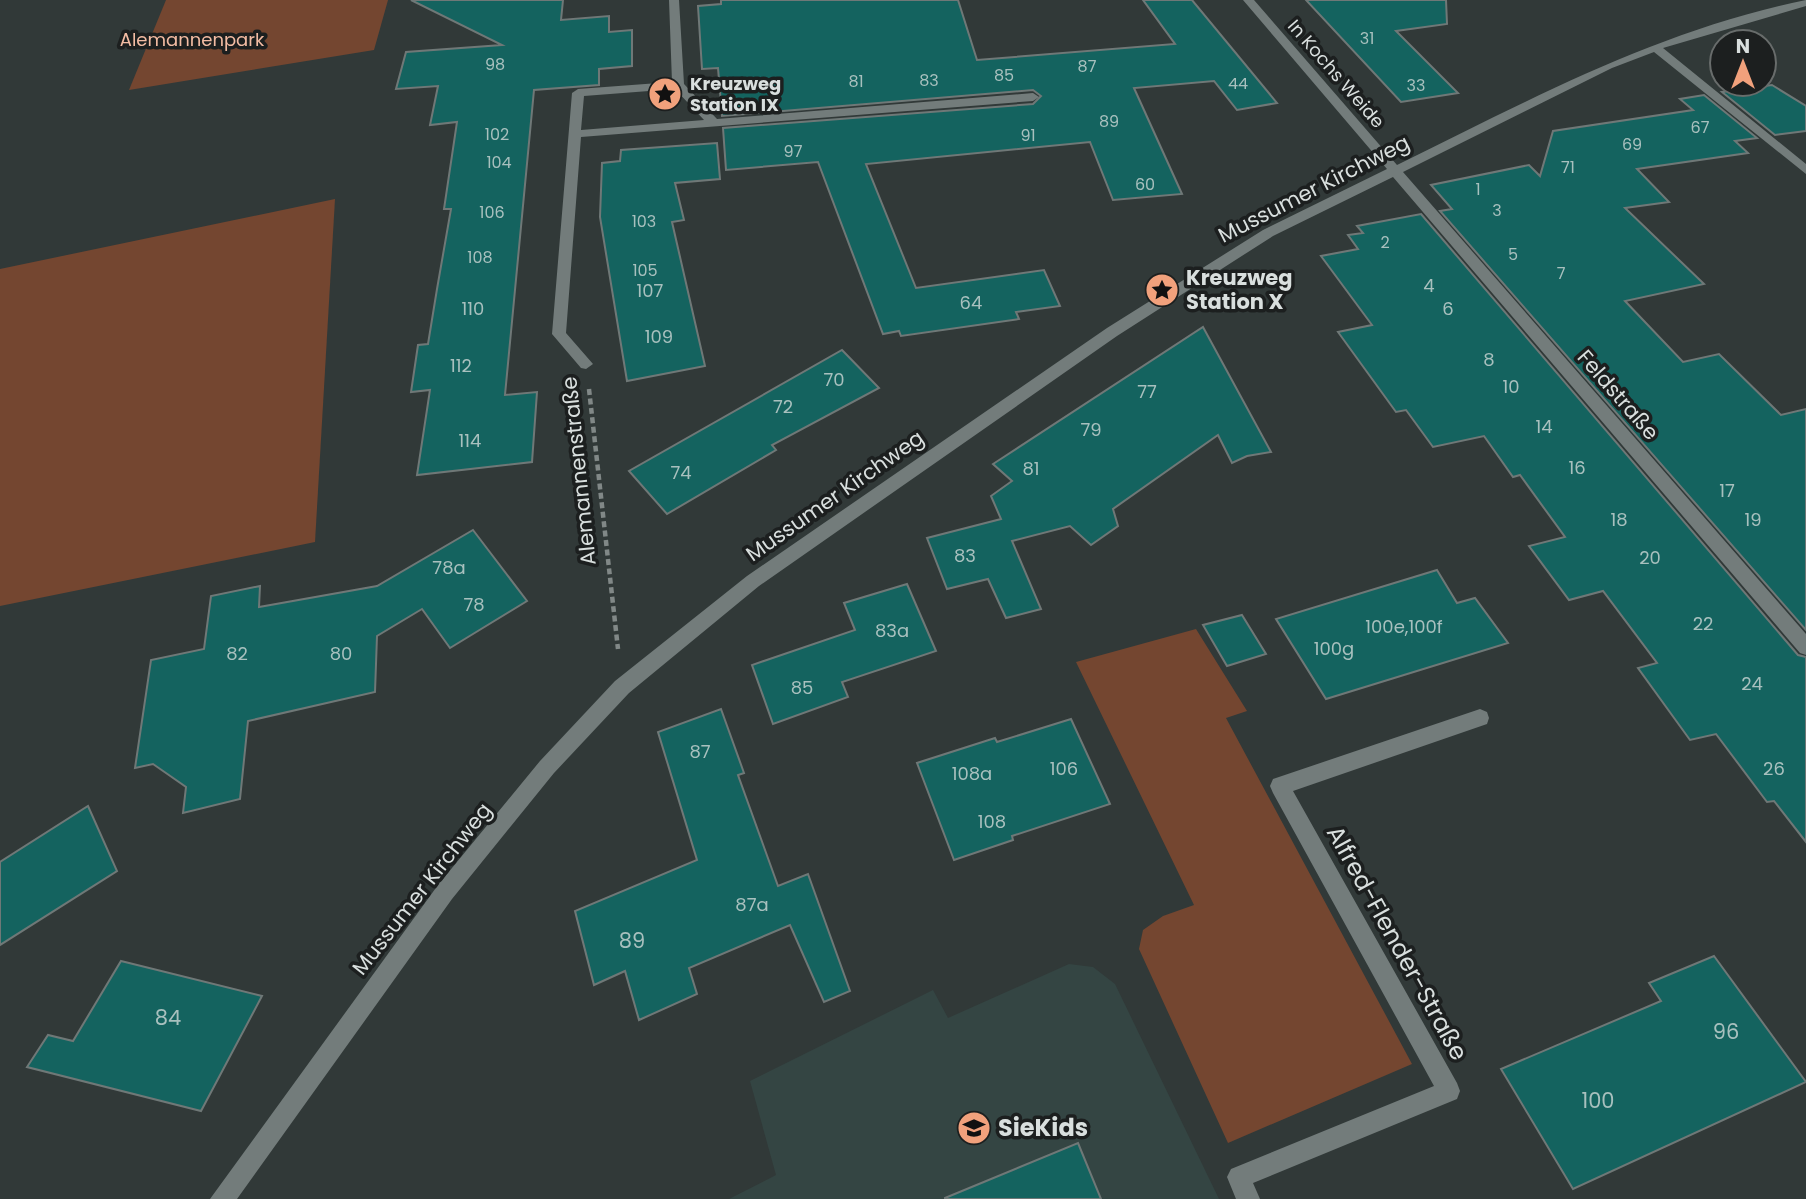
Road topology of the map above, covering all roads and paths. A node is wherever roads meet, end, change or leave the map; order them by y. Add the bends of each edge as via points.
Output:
1 (674, 0) edge
2 (1248, 0) edge
3 (1806, 3) edge
4 (1655, 47) junction
5 (678, 85) junction
6 (1033, 97) dead end
7 (714, 123) junction
8 (573, 134) junction
9 (1806, 170) edge
10 (1396, 171) junction
11 (586, 364) joint
12 (1806, 647) edge
13 (622, 687) junction
14 (1480, 718) dead end
15 (222, 1199) edge
16 (1248, 1199) edge

1 - 5 street
2 - 10 street, In Kochs Weide
3 - 4 street, Mussumer Kirchweg
4 - 9 street
4 - 10 street, Mussumer Kirchweg
5 - 7 street
5 - 8 street, Alemannenstraße via 578,93
6 - 7 street
7 - 8 street
8 - 11 street, Alemannenstraße via 559,334
10 - 12 street, Feldstraße
10 - 13 street, Mussumer Kirchweg via 1268,233 1112,332 753,581
11 - 13 path, Alemannenstraße
13 - 15 street, Mussumer Kirchweg via 547,767 445,892
14 - 16 street, Alfred-Flender-Straße via 1280,786 1449,1091 1239,1177

